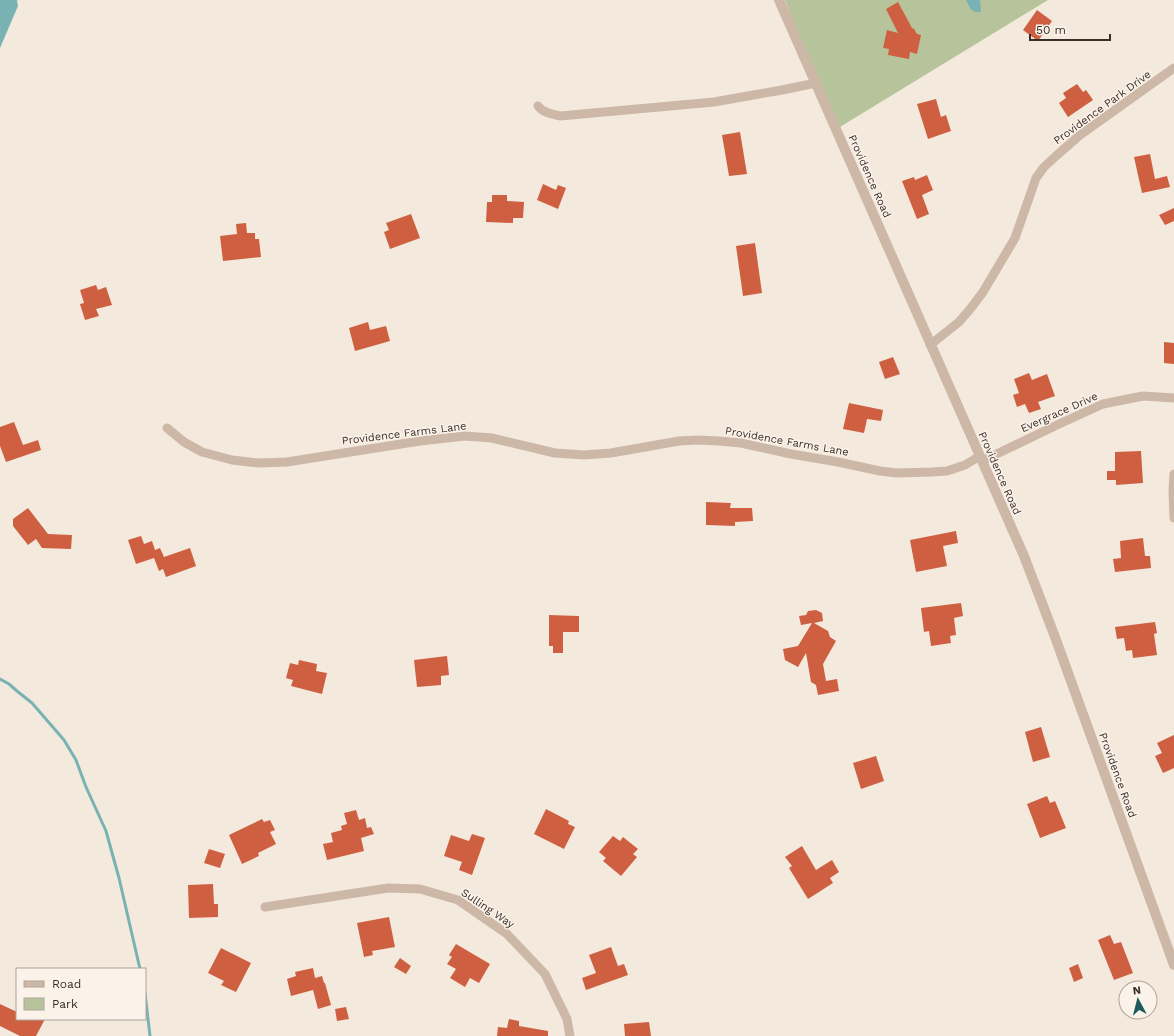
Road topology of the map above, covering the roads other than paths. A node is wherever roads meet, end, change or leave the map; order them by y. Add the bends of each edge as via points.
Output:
1 (779, 0) edge
2 (1174, 68) edge
3 (816, 83) junction
4 (538, 106) dead end
5 (930, 345) junction
6 (1174, 398) edge
7 (167, 428) dead end
8 (981, 459) junction
9 (1174, 474) edge
10 (1174, 518) edge
11 (265, 907) dead end
12 (1174, 965) edge
13 (570, 1036) edge

1 - 3 street, Providence Road
2 - 5 street, Providence Park Drive via 1080,135 1044,167 1036,178 1015,238 983,292 958,322
3 - 4 street via 714,102 568,116 550,114
3 - 5 street, Providence Road
5 - 8 street, Providence Road
6 - 8 street, Evergrace Drive via 1143,396 1103,404
7 - 8 street, Providence Farms Lane via 202,452 259,464 465,436 492,438 555,453 584,455 611,454 679,441 719,441 880,472 897,473 947,471
8 - 12 street, Providence Road via 1024,556 1055,637
9 - 10 street
11 - 13 street, Sulling Way via 388,888 420,889 458,900 507,934 545,974 567,1019

